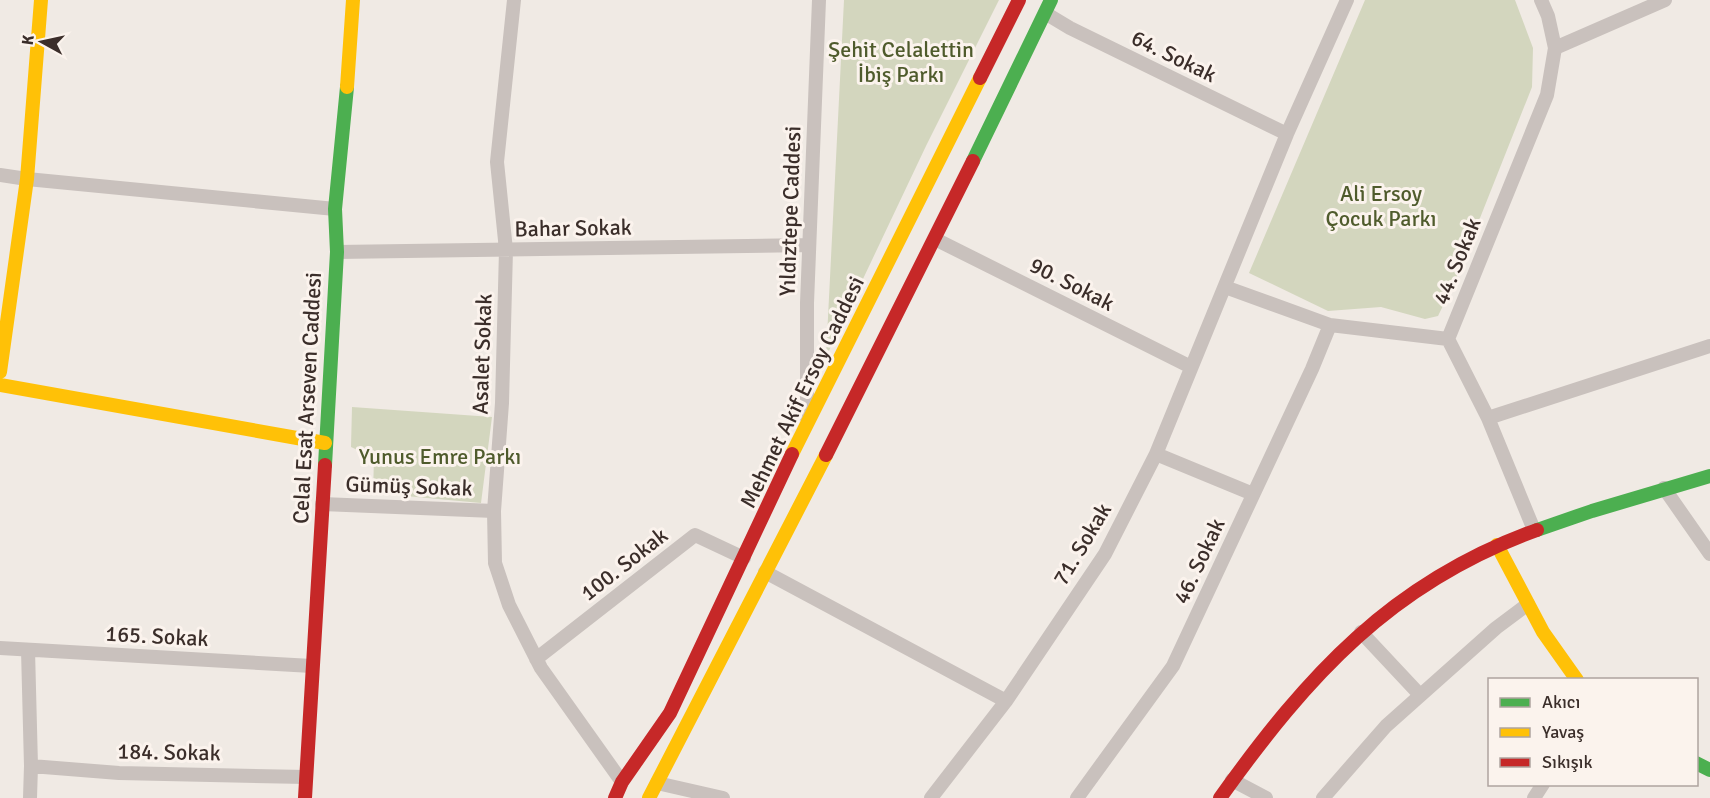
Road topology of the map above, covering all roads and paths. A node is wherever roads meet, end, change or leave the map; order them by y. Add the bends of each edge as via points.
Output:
1 (41, 0) edge
2 (353, 0) edge
3 (514, 0) edge
4 (819, 0) edge
5 (1019, 0) edge
6 (1051, 0) edge
7 (1347, 0) edge
8 (1541, 0) edge
9 (1665, 0) edge
10 (1045, 13) junction
11 (1555, 48) junction
12 (1287, 134) junction
13 (0, 175) edge
14 (27, 179) junction
15 (335, 208) junction
16 (935, 239) junction
17 (809, 245) junction
18 (506, 250) junction
19 (337, 252) junction
20 (1225, 287) junction
21 (1330, 325) junction
22 (1448, 339) junction
23 (1710, 346) edge
24 (1191, 367) junction
25 (0, 372) edge
26 (0, 385) edge
27 (1488, 418) junction
28 (807, 423) junction
29 (325, 443) junction
30 (1156, 454) junction
31 (1710, 476) edge
32 (1664, 488) junction
33 (1253, 494) junction
34 (322, 504) junction
35 (494, 511) junction
36 (1534, 530) junction
37 (1497, 545) junction
38 (1710, 554) edge
39 (744, 558) junction
40 (765, 572) junction
41 (1528, 604) junction
42 (1361, 632) junction
43 (0, 648) edge
44 (28, 650) junction
45 (536, 659) junction
46 (312, 666) junction
47 (1575, 678) edge
48 (1420, 695) junction
49 (1006, 701) junction
50 (31, 766) junction
51 (306, 777) junction
52 (1232, 780) junction
53 (622, 782) junction
54 (657, 783) junction
55 (30, 798) edge
56 (305, 798) edge
57 (615, 798) edge
58 (649, 798) edge
59 (723, 798) edge
60 (931, 798) edge
61 (1077, 798) edge
62 (1220, 798) edge
63 (1266, 798) edge
64 (1323, 798) edge

1 - 14 main road
2 - 15 main road, Celal Esat Arseven Caddesi
3 - 18 street, Asalet Sokak via 497,162
4 - 17 street, Yıldıztepe Caddesi
5 - 28 main road, Mehmet Akif Ersoy Caddesi
6 - 10 main road
7 - 12 street, 71. Sokak
8 - 11 street, 44. Sokak
9 - 11 street
10 - 12 street, 64. Sokak
10 - 16 main road
11 - 22 street, 44. Sokak via 1547,95
12 - 20 street, 71. Sokak
13 - 14 street
14 - 15 street
14 - 25 main road
15 - 19 main road, Celal Esat Arseven Caddesi
16 - 24 street, 90. Sokak
16 - 40 main road
17 - 18 street, Bahar Sokak
17 - 28 street, Yıldıztepe Caddesi
18 - 19 street, Bahar Sokak
18 - 35 street, Asalet Sokak via 502,403
19 - 29 main road, Celal Esat Arseven Caddesi
20 - 21 street
20 - 24 street, 71. Sokak
21 - 22 street
21 - 33 street, 46. Sokak
22 - 27 street, 44. Sokak
23 - 27 street
24 - 30 street, 71. Sokak
26 - 29 main road
27 - 36 street, 44. Sokak
28 - 39 main road, Mehmet Akif Ersoy Caddesi
29 - 34 main road, Celal Esat Arseven Caddesi
30 - 33 street
30 - 49 street, 71. Sokak via 1105,554
31 - 32 main road
32 - 36 main road
32 - 38 street
33 - 61 street, 46. Sokak via 1173,666
34 - 35 street, Gümüş Sokak
34 - 46 main road, Celal Esat Arseven Caddesi
35 - 45 street, Asalet Sokak via 495,563 509,605
36 - 37 main road
37 - 41 main road
37 - 42 main road via 1426,583
39 - 45 street, 100. Sokak via 695,535
39 - 53 main road, Mehmet Akif Ersoy Caddesi via 670,713
40 - 49 street
40 - 54 main road
41 - 47 main road via 1559,659
41 - 48 street
42 - 48 street
42 - 52 main road via 1300,694
43 - 44 street, 165. Sokak
44 - 46 street, 165. Sokak
44 - 50 street
45 - 53 street, Asalet Sokak
46 - 51 main road, Celal Esat Arseven Caddesi
48 - 64 street via 1386,726
49 - 60 street, 71. Sokak
50 - 51 street, 184. Sokak via 119,773
50 - 55 street
51 - 56 main road, Celal Esat Arseven Caddesi
52 - 62 main road
52 - 63 street
53 - 57 main road, Mehmet Akif Ersoy Caddesi
54 - 58 main road
54 - 59 street

